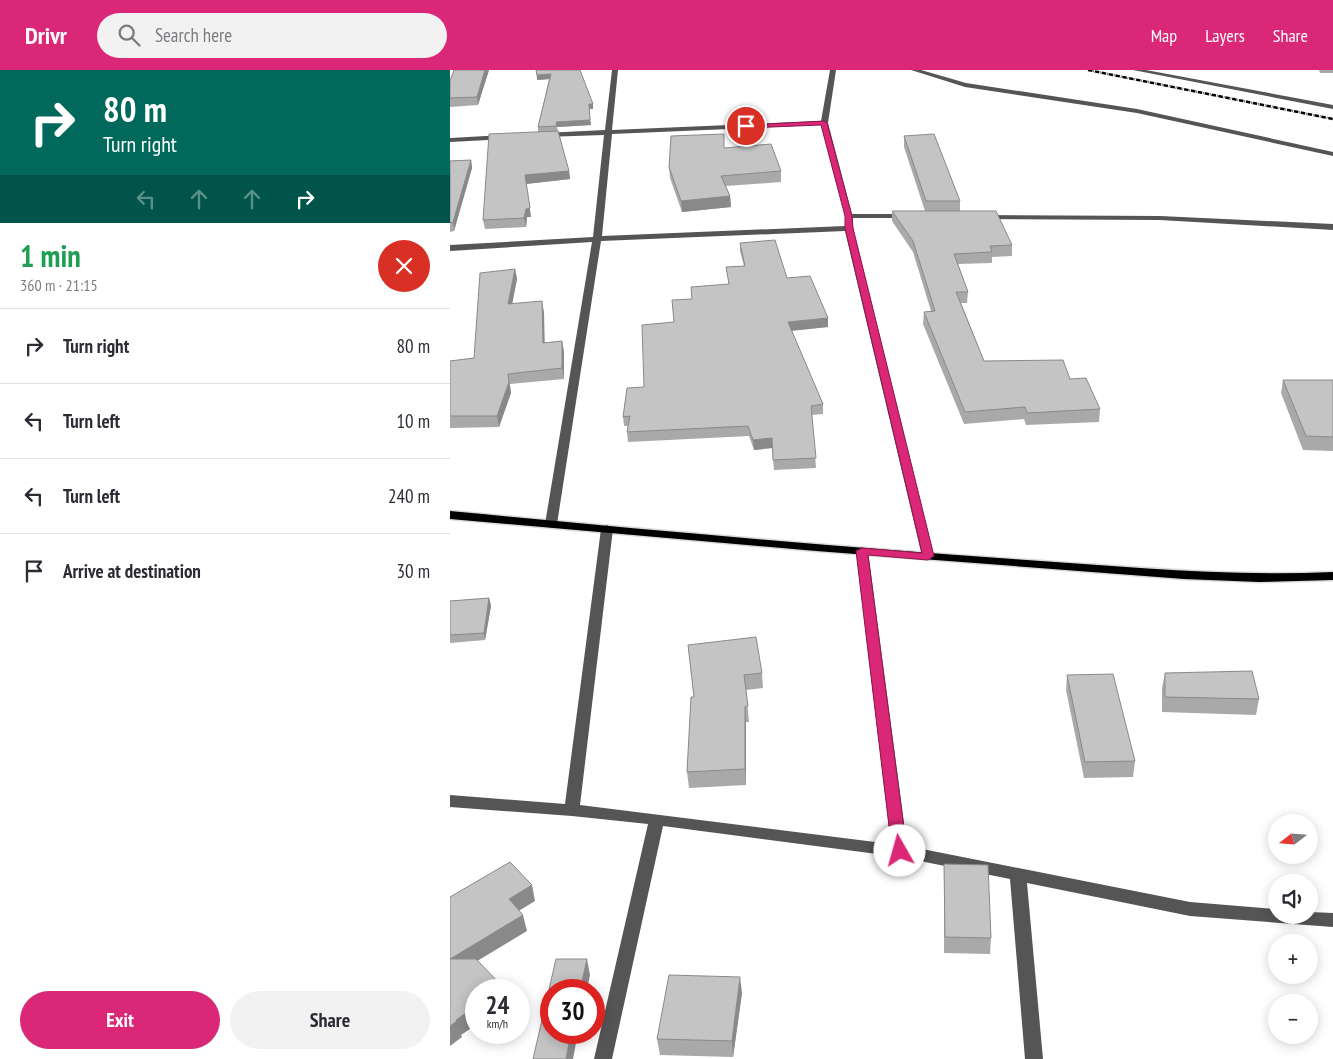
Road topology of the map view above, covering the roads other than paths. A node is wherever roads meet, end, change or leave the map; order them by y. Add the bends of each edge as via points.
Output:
1 (615, 70) edge
2 (834, 70) edge
3 (914, 70) edge
4 (1136, 70) edge
5 (1333, 107) edge
6 (824, 123) junction
7 (610, 132) junction
8 (540, 136) edge
9 (510, 137) edge
10 (450, 140) edge
11 (1333, 154) edge
12 (848, 216) junction
13 (916, 216) edge
14 (975, 217) edge
15 (1333, 227) edge
16 (849, 228) junction
17 (597, 239) junction
18 (450, 248) edge
19 (450, 515) edge
20 (551, 524) junction
21 (607, 529) junction
22 (862, 551) junction
23 (928, 556) junction
24 (1333, 576) edge
25 (450, 801) edge
26 (572, 810) junction
27 (657, 819) junction
28 (900, 851) junction
29 (1018, 876) junction
30 (1333, 920) edge
31 (604, 1059) edge
32 (1034, 1059) edge

1 - 7 street
2 - 6 street
3 - 11 street via 965,85 1136,111
4 - 5 street
6 - 7 street
6 - 12 street
7 - 8 street
7 - 17 street
9 - 10 street
12 - 13 street
12 - 16 street
14 - 15 street via 1160,218
16 - 17 street
16 - 23 street
17 - 18 street
17 - 20 street
19 - 20 main road
20 - 21 main road
21 - 22 main road
21 - 26 street
22 - 23 main road
22 - 28 street
23 - 24 main road via 1241,577
25 - 26 street
26 - 27 street
27 - 28 street
27 - 31 street
28 - 29 street
29 - 30 street via 1190,909
29 - 32 street

